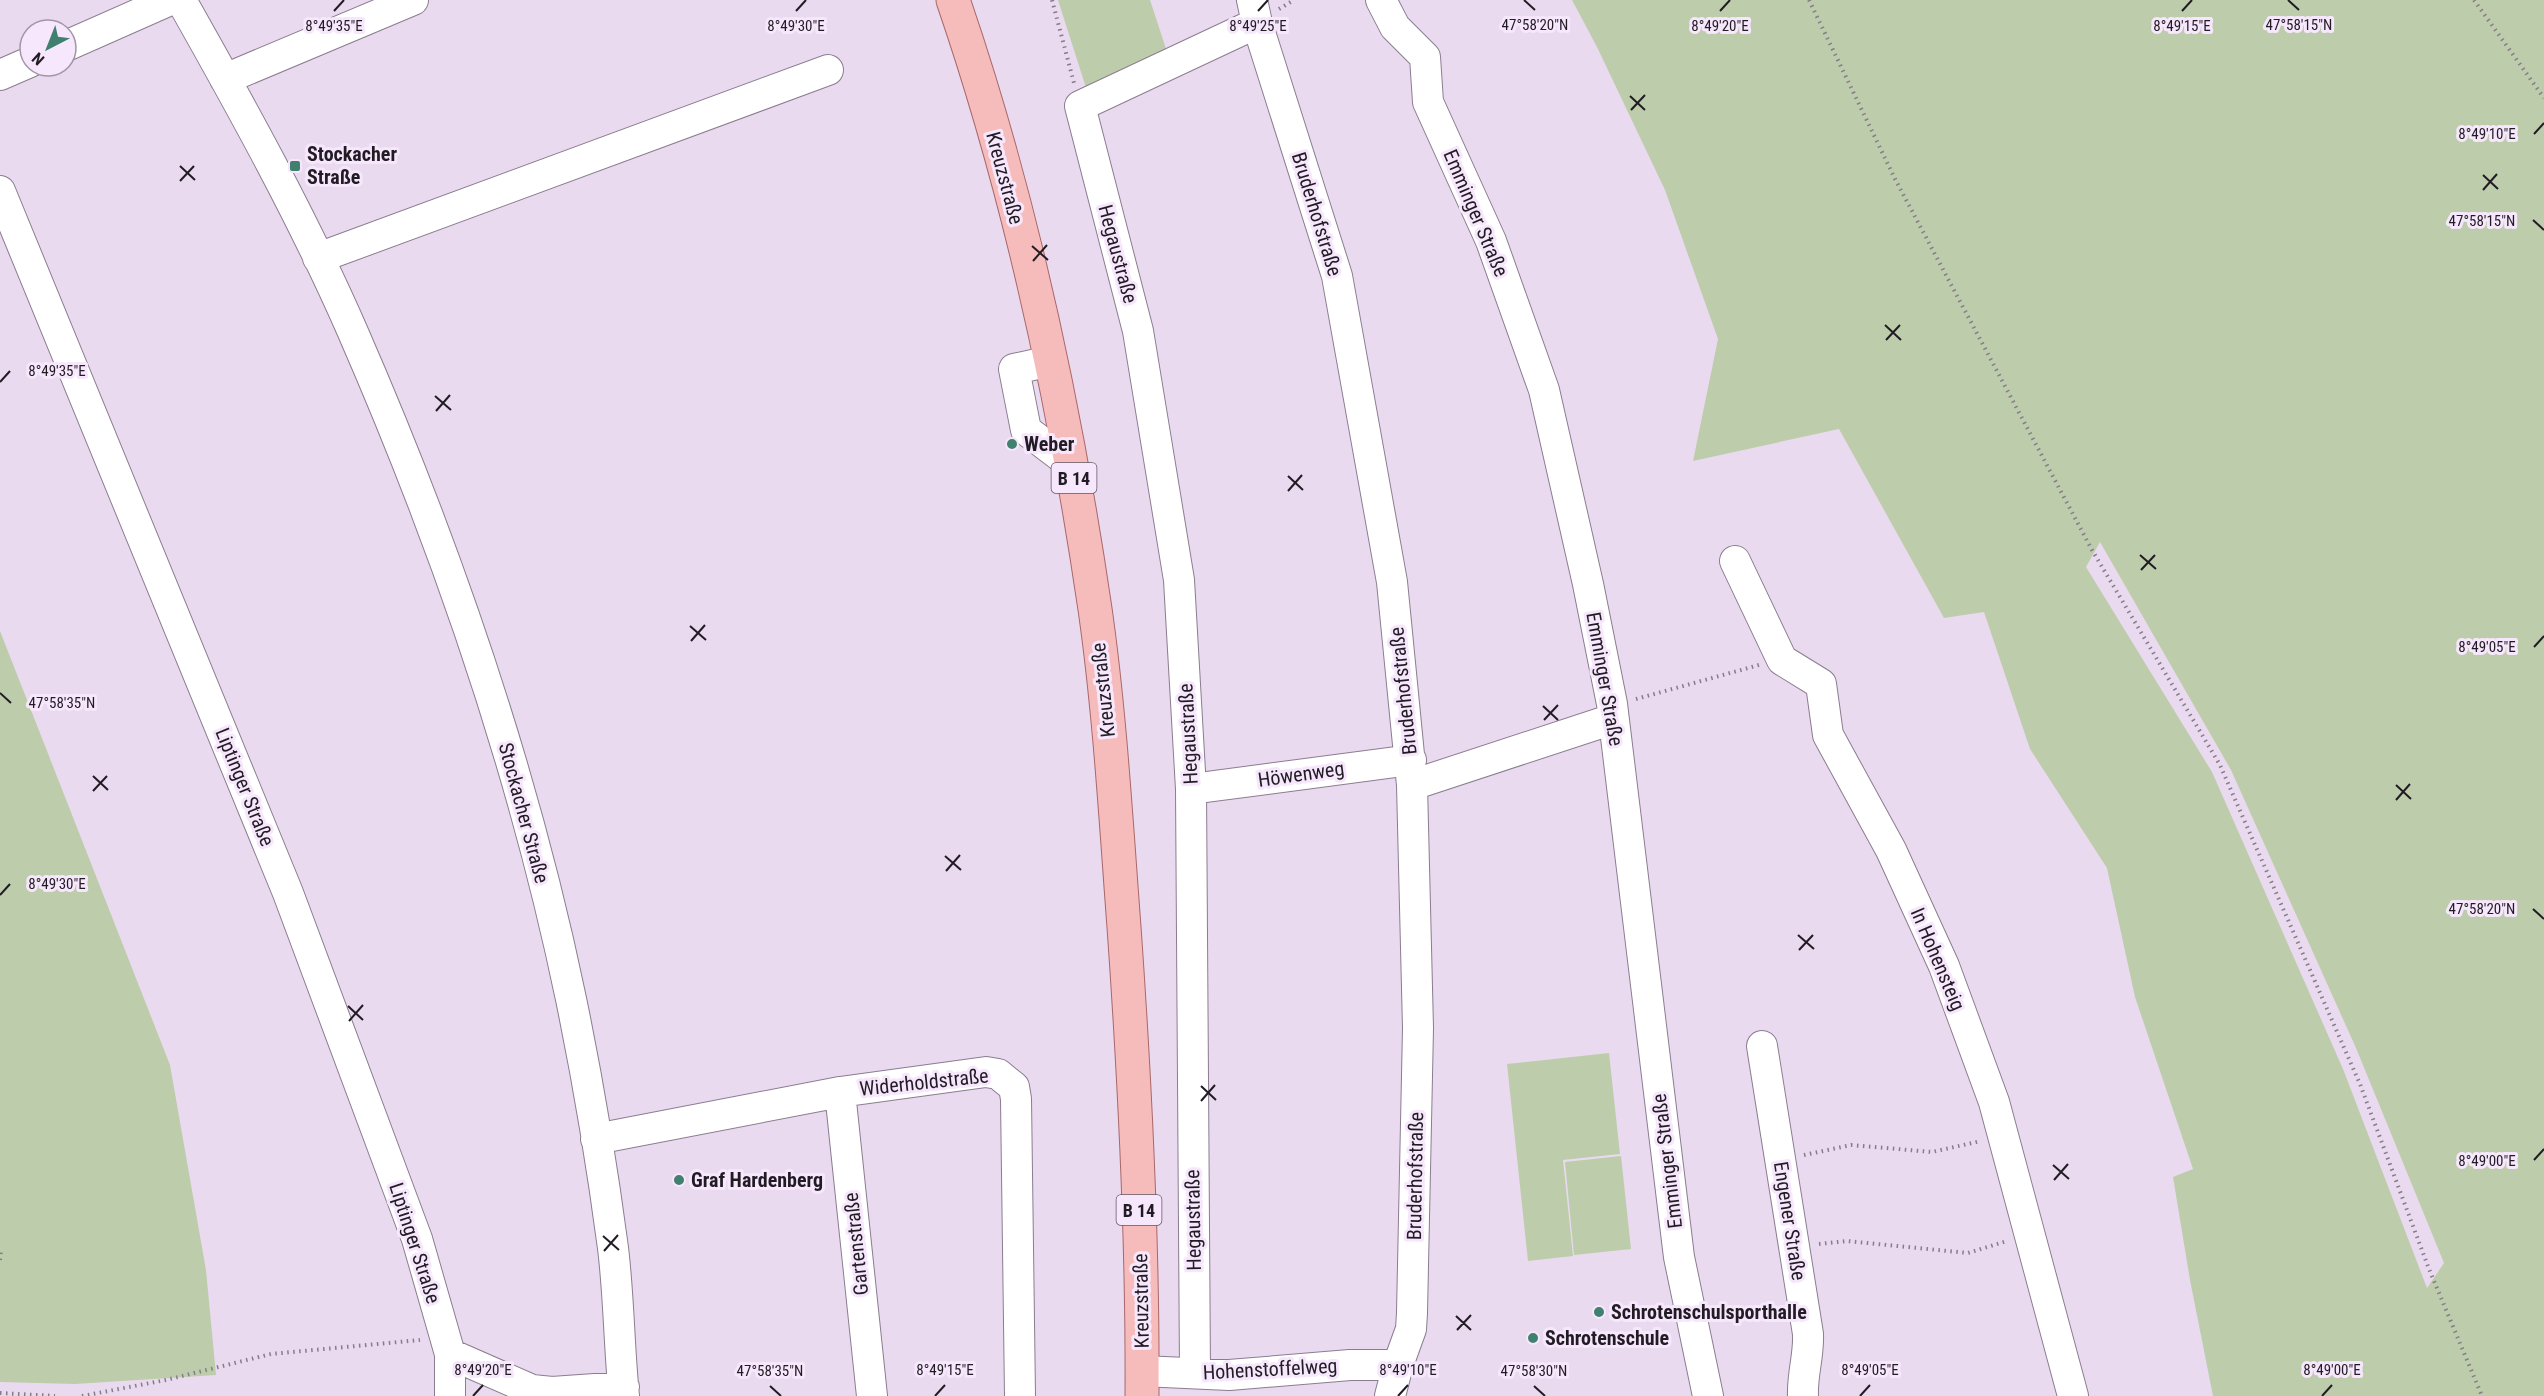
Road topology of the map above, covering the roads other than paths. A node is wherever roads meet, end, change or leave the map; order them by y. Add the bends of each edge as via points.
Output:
1 (170, 0) edge
2 (181, 0) edge
3 (413, 0) edge
4 (953, 0) edge
5 (1381, 0) edge
6 (1255, 11) edge
7 (78, 41) edge
8 (18, 67) edge
9 (828, 70) dead end
10 (0, 75) edge
11 (225, 79) junction
12 (0, 191) edge
13 (318, 258) junction
14 (1735, 561) dead end
15 (1613, 719) junction
16 (1412, 772) junction
17 (1191, 789) junction
18 (1762, 1046) dead end
19 (840, 1092) junction
20 (596, 1139) junction
21 (447, 1346) junction
22 (1398, 1365) junction
23 (1195, 1372) junction
24 (1143, 1383) edge
25 (624, 1392) edge
26 (450, 1396) edge
27 (872, 1396) edge
28 (1020, 1396) edge
29 (1390, 1396) edge
30 (1708, 1396) edge
31 (1803, 1396) edge
32 (2073, 1396) edge

1 - 7 street
2 - 11 street, Stockacher Straße
3 - 11 street
4 - 24 main road, Kreuzstraße / B 14 via 998,147 1052,361 1095,612 1116,814 1133,1060
5 - 15 street, Emminger Straße via 1395,27 1425,57 1428,102 1491,241 1544,390 1588,584
6 - 16 street, Bruderhofstraße via 1337,276 1392,582
6 - 17 street, Hegaustraße via 1080,106 1138,331 1179,579
8 - 10 street
9 - 13 street
11 - 13 street, Stockacher Straße
12 - 21 street, Liptinger Straße via 288,893 417,1239
13 - 20 street, Stockacher Straße via 433,524 467,620 541,870 571,998
14 - 32 street, In Hohensteig via 1782,660 1821,684 1828,735 1891,850 1944,966 1994,1102
15 - 16 street, Höwenweg
15 - 30 street, Emminger Straße via 1679,1257
16 - 17 street, Höwenweg
16 - 22 street, Bruderhofstraße via 1418,1028 1413,1301 1411,1329
17 - 23 street, Hegaustraße
18 - 31 street, Engener Straße via 1808,1334
19 - 20 street, Widerholdstraße
19 - 27 street, Gartenstraße
19 - 28 street, Widerholdstraße via 986,1072 998,1074 1014,1087
20 - 25 street, Stockacher Straße via 613,1250
21 - 25 street via 532,1390
21 - 26 street, Liptinger Straße
22 - 23 street, Hohenstoffelweg via 1229,1375
22 - 29 street, Bruderhofstraße
23 - 24 street, Hohenstoffelweg

